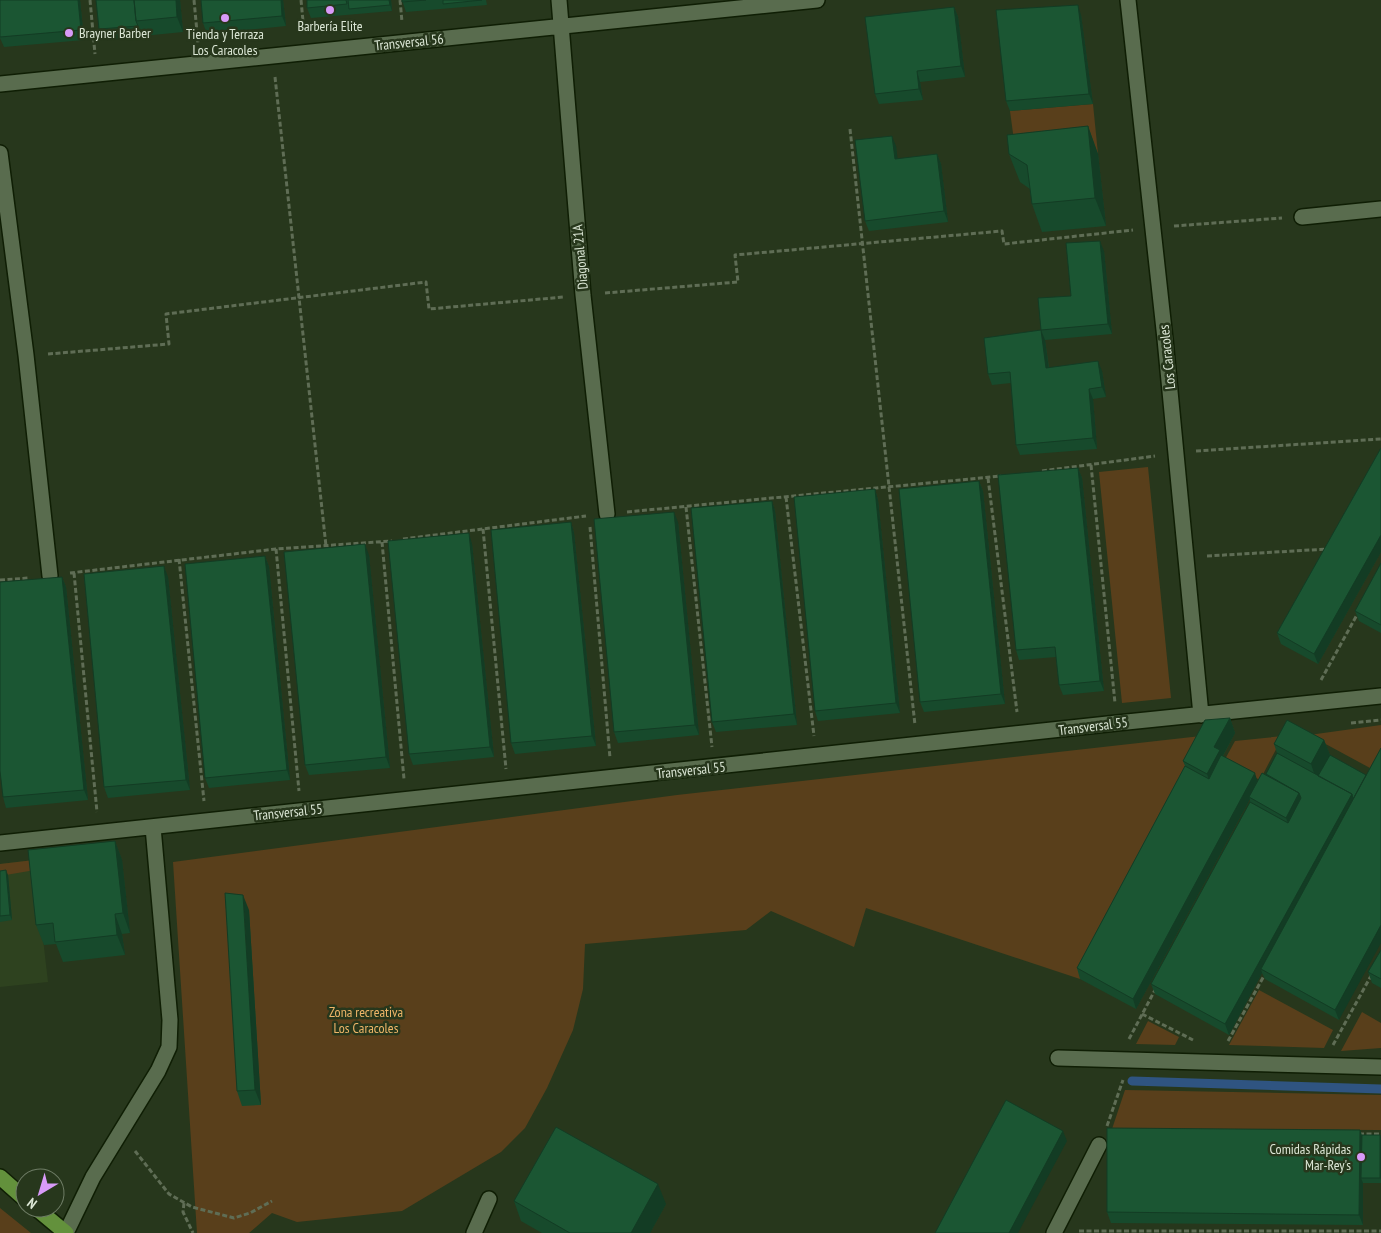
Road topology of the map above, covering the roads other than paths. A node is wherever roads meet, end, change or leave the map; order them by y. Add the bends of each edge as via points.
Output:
1 (558, 0) edge
2 (817, 0) edge
3 (1128, 0) edge
4 (562, 26) junction
5 (0, 84) edge
6 (0, 153) edge
7 (1381, 209) edge
8 (1302, 217) road end
9 (606, 514) road end
10 (50, 576) edge
11 (1381, 696) edge
12 (1201, 715) junction
13 (153, 827) junction
14 (0, 843) edge
15 (1058, 1058) dead end
16 (1381, 1067) edge
17 (1100, 1145) dead end
18 (0, 1177) edge
19 (15, 1190) edge
20 (489, 1199) dead end
21 (48, 1218) edge
22 (1055, 1232) edge
23 (66, 1233) edge
24 (474, 1233) edge

1 - 4 street, Diagonal 21A
2 - 4 street, Transversal 56
3 - 12 street, Los Caracoles via 1154,228
4 - 5 street, Transversal 56
4 - 9 street, Diagonal 21A via 583,295
6 - 10 street
7 - 8 street
11 - 12 street, Transversal 55
12 - 13 street, Transversal 55
13 - 14 street, Transversal 55
13 - 23 street via 170,1020 169,1047 158,1071 93,1177
15 - 16 street
17 - 22 street
18 - 19 main road
20 - 24 street
21 - 23 main road

